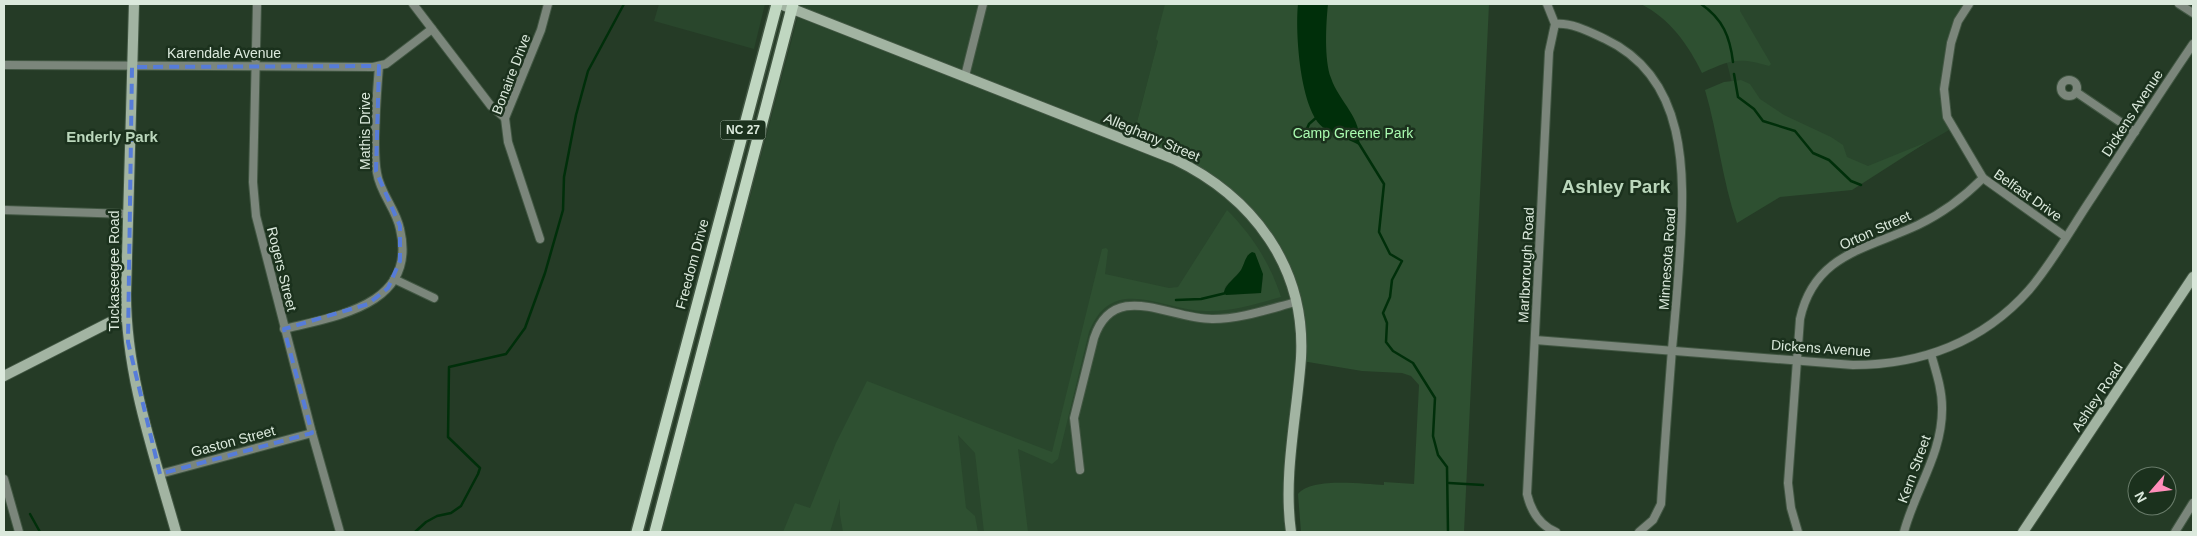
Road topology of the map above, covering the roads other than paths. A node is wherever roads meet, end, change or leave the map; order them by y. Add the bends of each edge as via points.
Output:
1 (134, 4) edge
2 (257, 4) edge
3 (413, 4) edge
4 (548, 4) edge
5 (779, 4) edge
6 (983, 4) edge
7 (1547, 4) edge
8 (1969, 4) edge
9 (2179, 4) edge
10 (793, 6) edge
11 (2193, 13) edge
12 (1555, 24) junction
13 (432, 28) junction
14 (2193, 44) edge
15 (4, 65) edge
16 (255, 65) junction
17 (132, 66) junction
18 (379, 66) junction
19 (965, 76) junction
20 (2076, 92) dead end
21 (505, 118) junction
22 (2135, 132) junction
23 (1983, 178) junction
24 (4, 210) edge
25 (128, 214) junction
26 (2066, 237) junction
27 (540, 239) dead end
28 (2193, 277) edge
29 (394, 279) junction
30 (434, 298) dead end
31 (1296, 302) junction
32 (697, 305) junction
33 (712, 310) junction
34 (126, 314) junction
35 (284, 329) junction
36 (1535, 340) junction
37 (1672, 350) junction
38 (1931, 354) junction
39 (1798, 360) junction
40 (4, 376) edge
41 (312, 433) junction
42 (1080, 470) dead end
43 (160, 474) junction
44 (4, 478) edge
45 (2193, 503) edge
46 (1644, 531) edge
47 (19, 532) edge
48 (176, 532) edge
49 (340, 532) edge
50 (637, 532) edge
51 (655, 532) edge
52 (1291, 532) edge
53 (1556, 532) edge
54 (1798, 532) edge
55 (1904, 532) edge
56 (2024, 532) edge
57 (2174, 532) edge

1 - 17 street, Tuckaseegee Road
2 - 16 street, Rogers Street
3 - 13 street
4 - 21 street, Bonaire Drive via 541,30
5 - 10 street, Alleghany Street
5 - 32 main road, Freedom Drive / NC 27
6 - 19 street
7 - 12 street
8 - 23 street, Belfast Drive via 1953,35 1943,99 1952,126
9 - 11 street
10 - 19 street, Alleghany Street
10 - 33 main road, NC 27
12 - 36 street, Marlborough Road via 1549,52
12 - 37 street, Minnesota Road via 1566,24 1600,37 1637,59 1658,85 1673,120 1684,189
13 - 18 street
13 - 21 street via 492,106
14 - 22 street, Dickens Avenue
15 - 17 street, Karendale Avenue
16 - 17 street, Karendale Avenue
16 - 18 street, Karendale Avenue
16 - 35 street, Rogers Street via 254,201
17 - 25 street, Tuckaseegee Road
18 - 29 street, Mathis Drive via 376,171 400,226 402,242
19 - 31 street, Alleghany Street via 1174,159 1215,182 1248,211 1272,242
20 - 22 street
21 - 27 street, Bonaire Drive via 508,142
22 - 26 street, Dickens Avenue
23 - 26 street, Belfast Drive
23 - 39 street, Orton Street via 1962,198 1934,217 1846,255 1826,270 1813,285 1803,306
24 - 25 street
25 - 34 street, Tuckaseegee Road
26 - 38 street, Dickens Avenue via 2035,282 2010,309 1964,341
28 - 56 street, Ashley Road
29 - 30 street
29 - 35 street, Mathis Drive via 374,300 356,311
31 - 42 street via 1223,319 1196,319 1135,304 1124,305 1106,315 1098,325 1074,418
31 - 52 street, Alleghany Street via 1301,355 1288,496
32 - 33 main road
32 - 50 main road, Freedom Drive / NC 27
33 - 51 main road, NC 27
34 - 40 street
34 - 43 street, Tuckaseegee Road via 132,369
35 - 41 street, Rogers Street
36 - 37 street, Dickens Avenue
36 - 53 street, Marlborough Road via 1527,494 1534,513 1544,525
37 - 39 street, Dickens Avenue
37 - 46 street, Minnesota Road via 1660,504
38 - 39 street, Dickens Avenue via 1909,361 1868,365
38 - 55 street, Kern Street via 1941,391 1941,426 1935,451
39 - 54 street, Orton Street via 1788,484
41 - 43 street, Gaston Street
41 - 49 street, Rogers Street
43 - 48 street, Tuckaseegee Road
44 - 47 street
45 - 57 street

